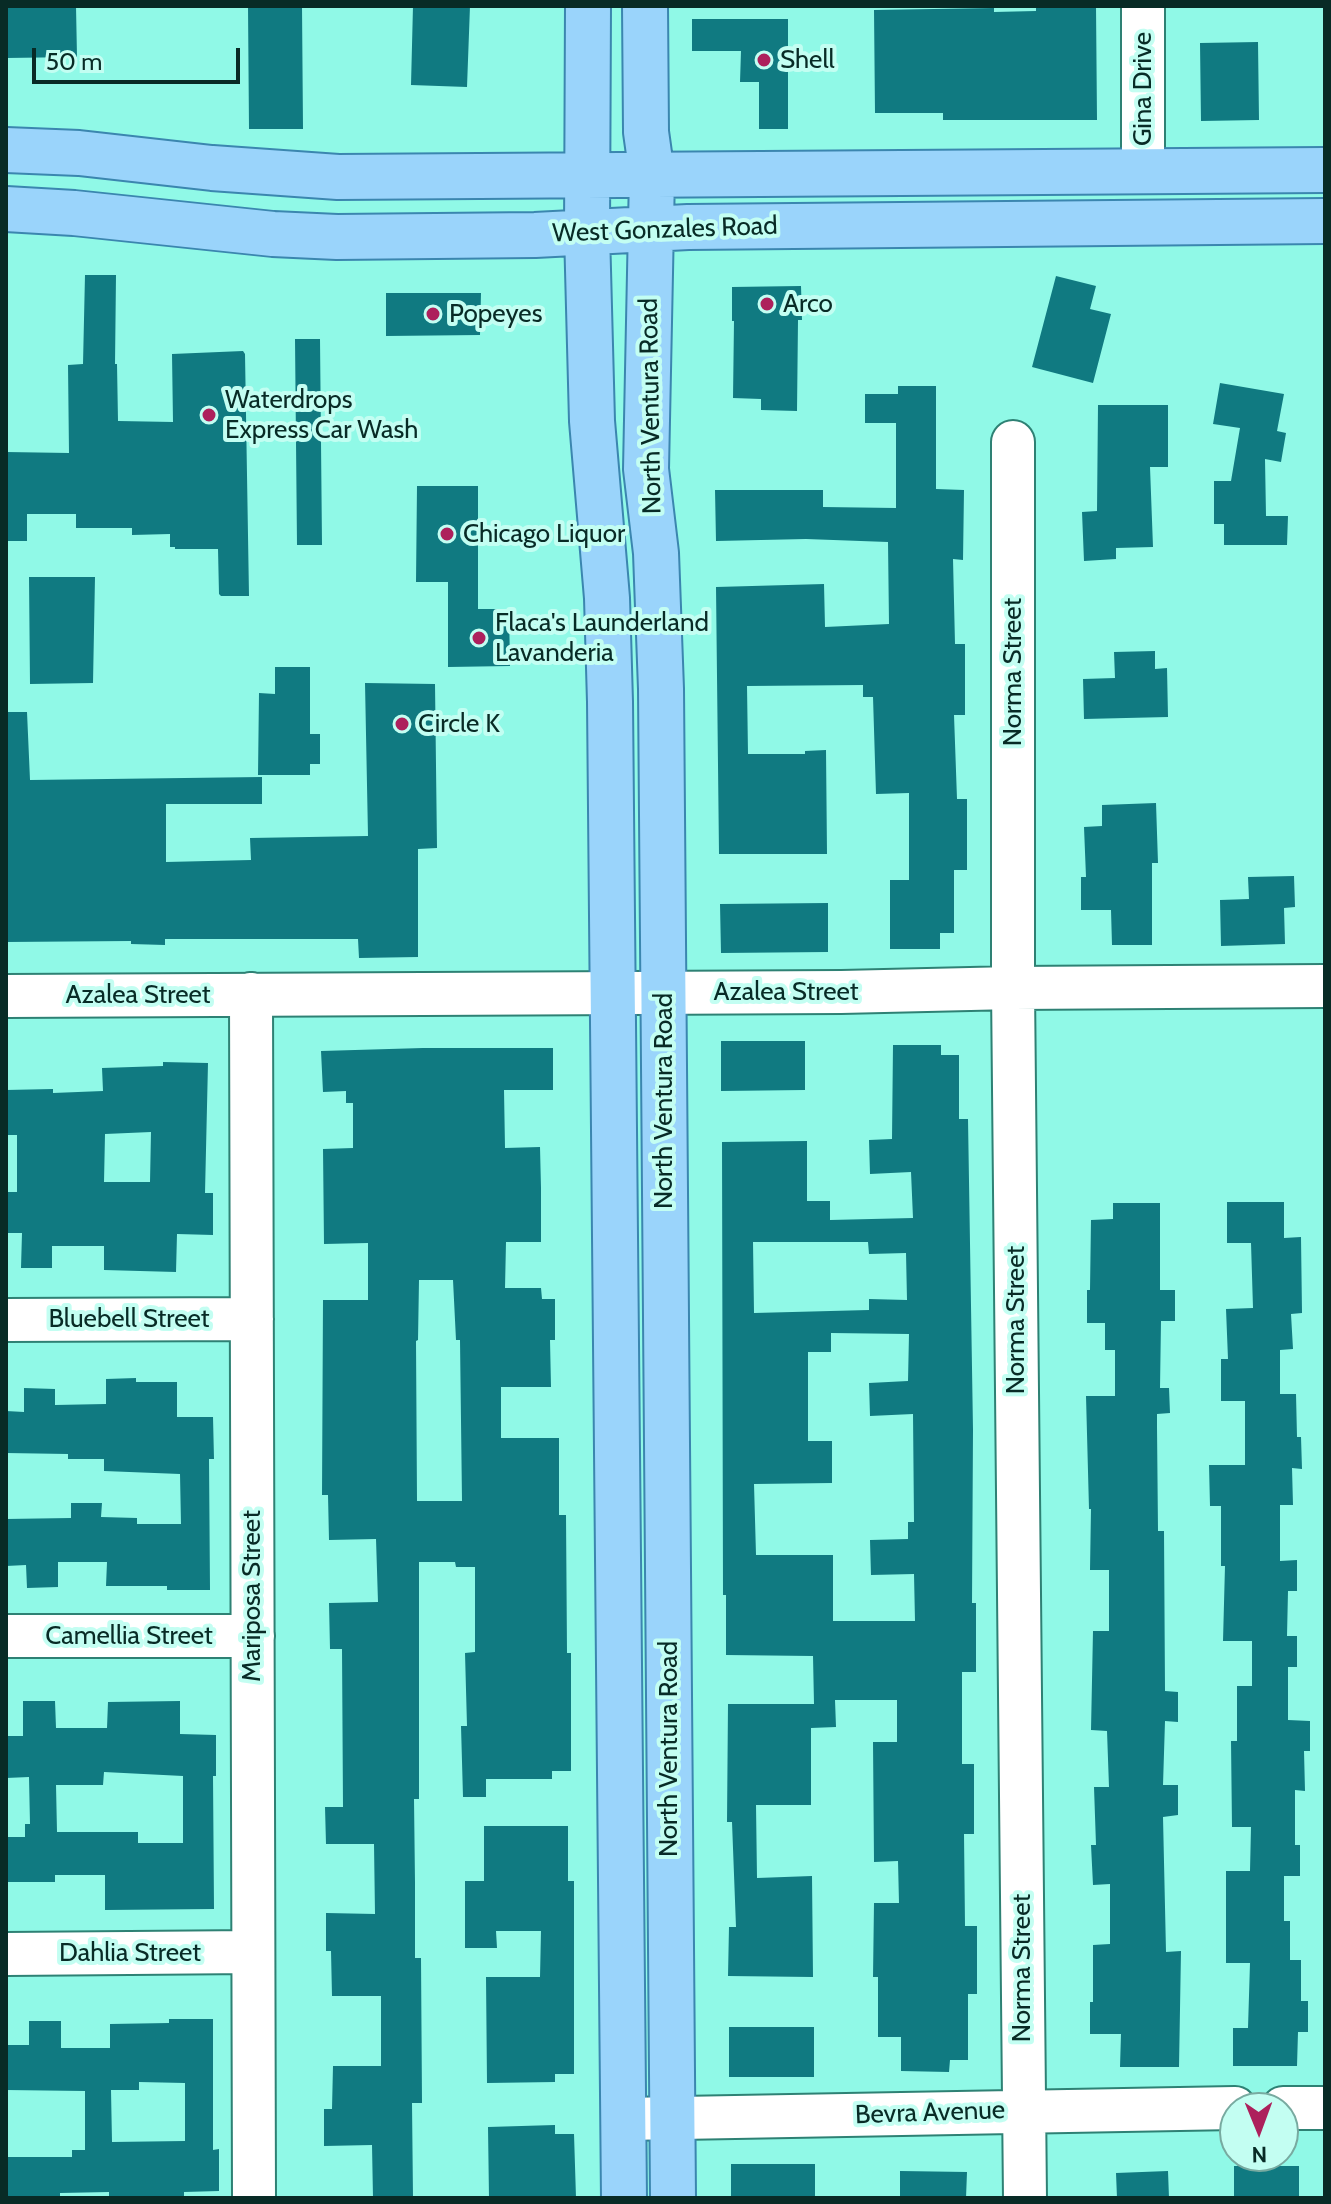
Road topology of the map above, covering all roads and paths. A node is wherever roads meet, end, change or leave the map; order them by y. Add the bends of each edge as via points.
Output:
1 (588, 6) edge
2 (645, 6) edge
3 (1143, 6) edge
4 (6, 150) edge
5 (1325, 170) edge
6 (1143, 171) junction
7 (588, 175) junction
8 (652, 175) junction
9 (6, 209) edge
10 (1325, 221) edge
11 (649, 229) junction
12 (587, 232) junction
13 (1013, 442) dead end
14 (1325, 986) edge
15 (1013, 988) junction
16 (613, 993) junction
17 (663, 993) junction
18 (251, 994) junction
19 (6, 996) edge
20 (252, 1319) junction
21 (6, 1320) edge
22 (6, 1636) edge
23 (253, 1636) junction
24 (253, 1952) junction
25 (6, 1954) edge
26 (1219, 2108) edge
27 (1299, 2108) edge
28 (1325, 2108) edge
29 (1023, 2110) junction
30 (624, 2119) junction
31 (673, 2119) junction
32 (254, 2198) edge
33 (624, 2198) edge
34 (673, 2198) edge
35 (1025, 2198) edge

1 - 7 main road, North Ventura Road
2 - 8 main road, North Ventura Road via 646,132
3 - 6 street, Gina Drive
4 - 7 main road, West Gonzales Road via 338,177
5 - 6 main road, West Gonzales Road
6 - 8 main road, West Gonzales Road
7 - 8 main road, West Gonzales Road
7 - 12 main road, North Ventura Road
8 - 11 main road, North Ventura Road
9 - 12 main road, West Gonzales Road via 286,235
10 - 11 main road, West Gonzales Road
11 - 12 main road, West Gonzales Road
11 - 17 main road, North Ventura Road via 646,469 656,553 661,689
12 - 16 main road, North Ventura Road via 593,458 607,598
13 - 15 street, Norma Street
14 - 15 street, Azalea Street
15 - 17 street, Azalea Street
15 - 29 street, Norma Street
16 - 17 street, Azalea Street
16 - 18 street, Azalea Street
16 - 30 main road, North Ventura Road
17 - 31 main road, North Ventura Road
18 - 19 street, Azalea Street
18 - 20 street, Mariposa Street
20 - 21 street, Bluebell Street
20 - 23 street, Mariposa Street
22 - 23 street, Camellia Street
23 - 24 street, Mariposa Street
24 - 25 street, Dahlia Street
24 - 32 street, Mariposa Street
26 - 29 street, Bevra Avenue
27 - 28 street
29 - 31 street, Bevra Avenue
29 - 35 street, Norma Street
30 - 31 street, Bevra Avenue
30 - 33 main road, North Ventura Road
31 - 34 main road, North Ventura Road

